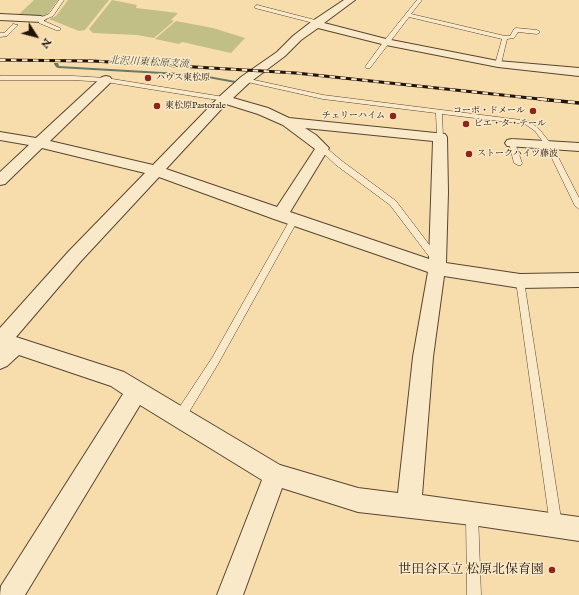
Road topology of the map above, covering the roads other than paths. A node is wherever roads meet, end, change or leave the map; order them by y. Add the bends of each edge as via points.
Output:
1 (62, 0) edge
2 (350, 0) edge
3 (420, 0) edge
4 (258, 7) dead end
5 (408, 15) junction
6 (0, 17) edge
7 (41, 19) junction
8 (316, 23) junction
9 (15, 25) dead end
10 (58, 29) dead end
11 (537, 32) dead end
12 (0, 35) edge
13 (505, 38) junction
14 (386, 42) junction
15 (498, 64) junction
16 (368, 67) dead end
17 (579, 72) edge
18 (0, 78) edge
19 (106, 80) junction
20 (245, 80) junction
21 (224, 100) junction
22 (439, 111) junction
23 (286, 122) junction
24 (0, 136) edge
25 (440, 137) junction
26 (40, 143) junction
27 (512, 143) joint
28 (549, 145) junction
29 (579, 147) edge
30 (322, 148) junction
31 (518, 163) dead end
32 (158, 171) junction
33 (0, 180) edge
34 (579, 206) edge
35 (287, 217) junction
36 (437, 265) junction
37 (579, 280) edge
38 (520, 281) junction
39 (4, 346) edge
40 (136, 392) junction
41 (178, 418) junction
42 (275, 475) junction
43 (409, 505) junction
44 (472, 513) junction
45 (556, 525) junction
46 (579, 529) edge
47 (10, 595) edge
48 (230, 595) edge
49 (474, 595) edge

1 - 7 lane via 51,15
2 - 8 street
3 - 5 lane
4 - 8 lane
5 - 13 lane
5 - 14 lane
6 - 7 street
7 - 10 lane via 41,22
8 - 14 street
8 - 20 street via 281,54
9 - 12 lane via 5,35
11 - 13 lane via 516,30 512,37
13 - 15 lane
14 - 15 street
14 - 16 lane
15 - 17 street
18 - 19 lane
19 - 21 lane
19 - 26 street
20 - 21 street
20 - 22 lane via 323,97
21 - 23 street
21 - 32 street
22 - 25 lane
22 - 28 lane via 527,122
23 - 25 street
23 - 30 street
24 - 26 street
25 - 36 street
26 - 32 street
26 - 33 street
27 - 28 street
27 - 31 lane
28 - 29 street
28 - 34 lane
30 - 35 street
30 - 36 lane via 393,203
32 - 35 street
32 - 39 street via 76,256
35 - 36 street
35 - 41 lane via 215,361
36 - 38 street
36 - 43 street via 423,357
37 - 38 street
38 - 45 lane
39 - 40 street via 117,379
40 - 41 street
40 - 47 street
41 - 42 street
42 - 43 street via 358,500
42 - 48 street
43 - 44 street
44 - 45 street
44 - 49 lane
45 - 46 street

